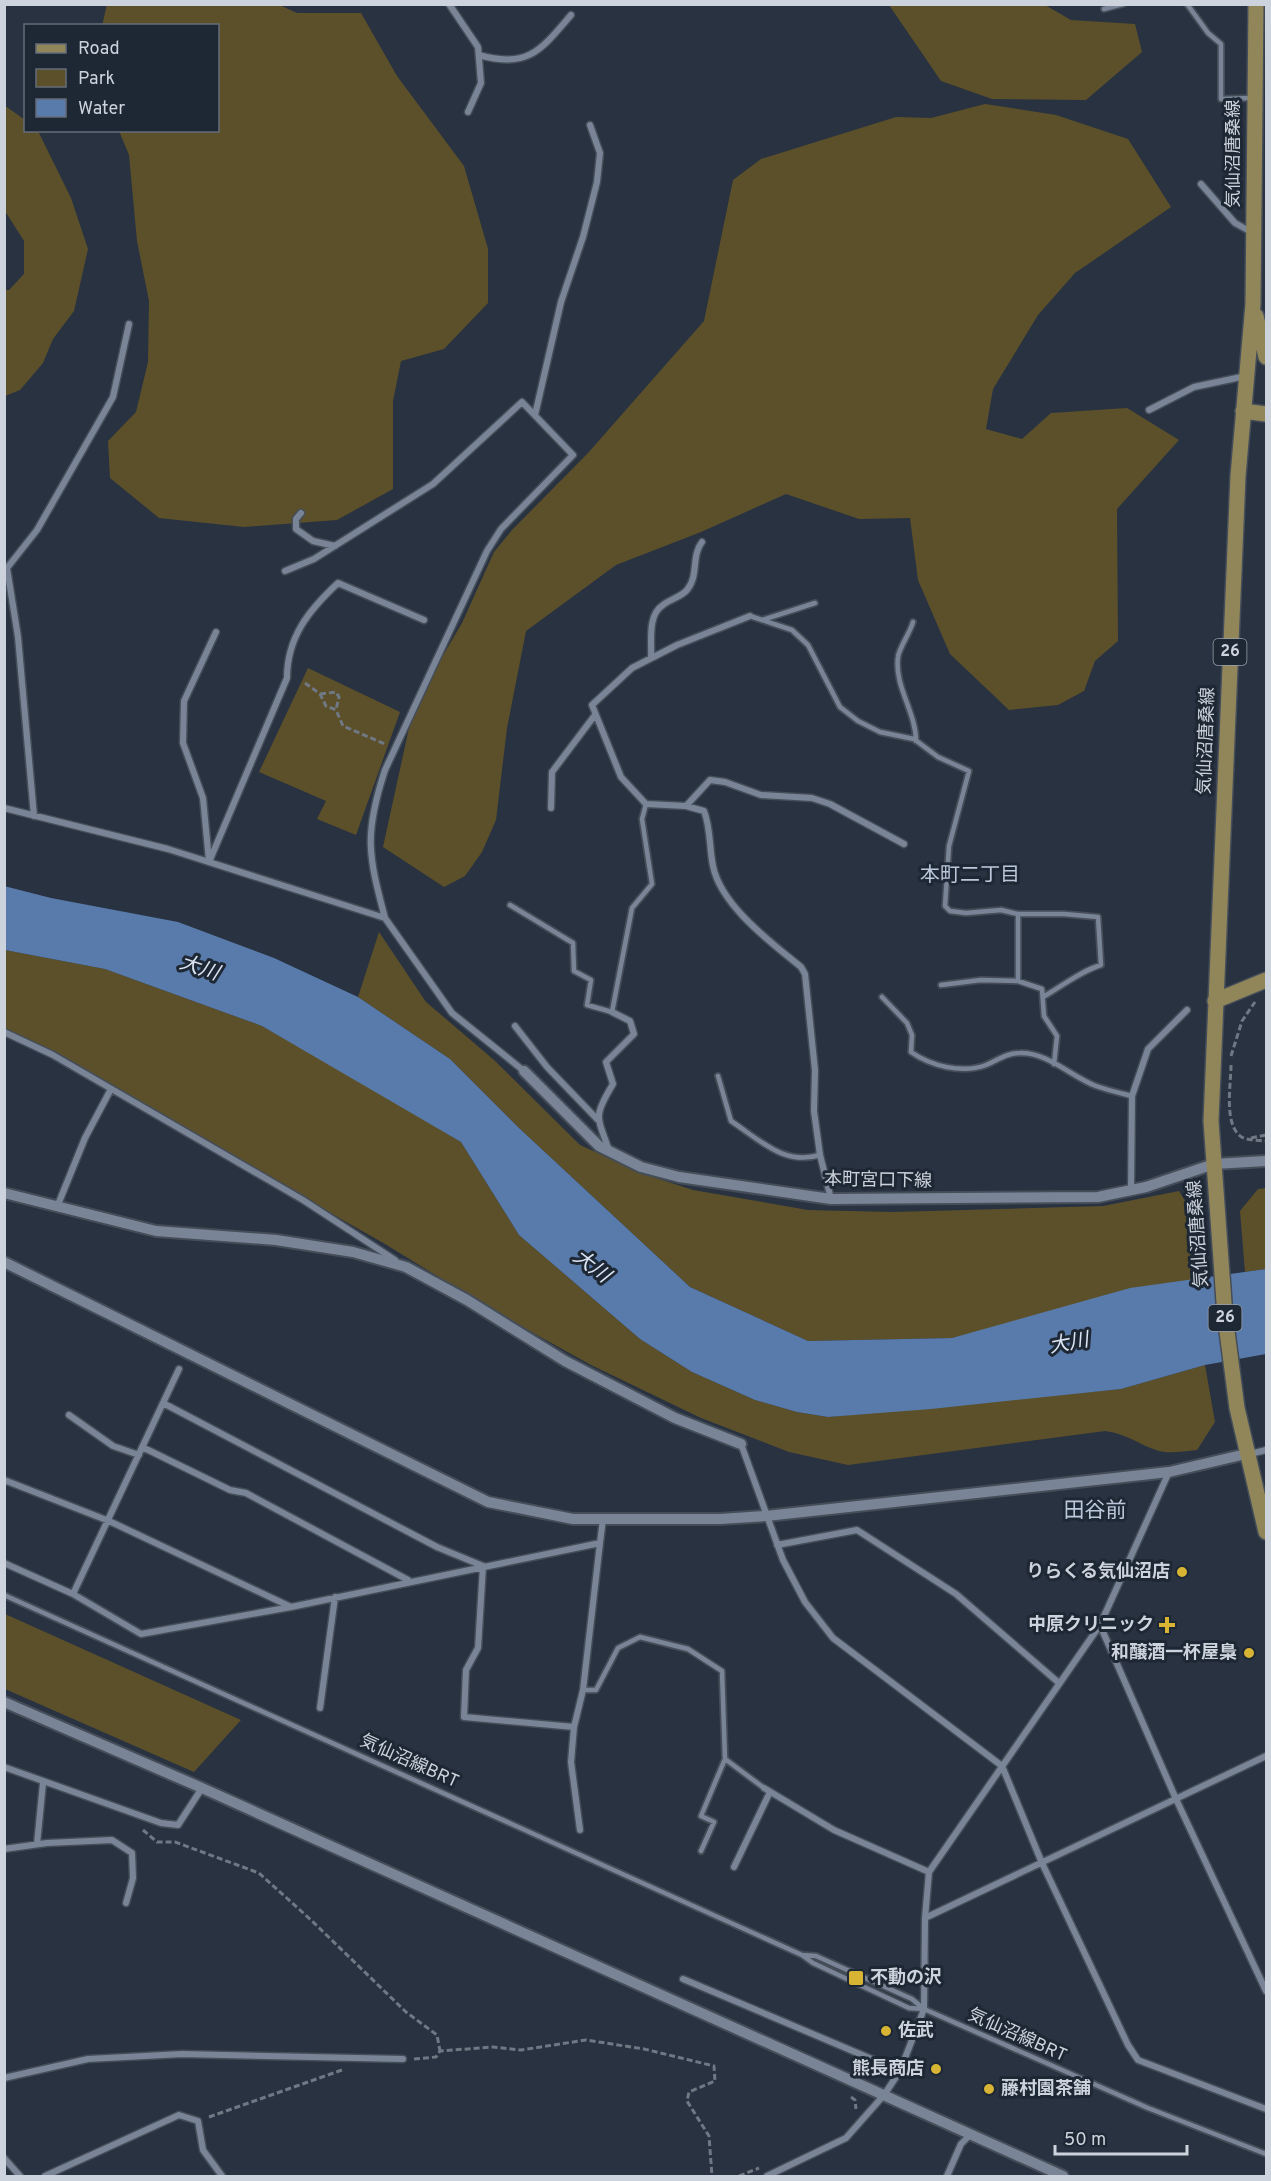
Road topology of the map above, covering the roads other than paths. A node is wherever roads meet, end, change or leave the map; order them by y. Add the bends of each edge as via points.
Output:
1 (449, 4) edge
2 (1123, 4) edge
3 (1188, 4) edge
4 (1256, 4) edge
5 (1104, 9) dead end
6 (571, 15) dead end
7 (479, 55) junction
8 (1254, 98) junction
9 (468, 112) dead end
10 (590, 125) dead end
11 (1201, 184) dead end
12 (1253, 233) junction
13 (1253, 304) junction
14 (129, 324) dead end
15 (1266, 357) edge
16 (1246, 376) junction
17 (1149, 410) dead end
18 (1243, 411) junction
19 (1266, 414) edge
20 (535, 416) junction
21 (301, 513) dead end
22 (702, 542) dead end
23 (335, 546) junction
24 (285, 571) dead end
25 (815, 603) dead end
26 (750, 616) joint
27 (424, 620) dead end
28 (762, 620) junction
29 (913, 622) dead end
30 (216, 632) dead end
31 (651, 658) junction
32 (595, 715) junction
33 (916, 741) junction
34 (646, 804) junction
35 (686, 806) junction
36 (4, 808) edge
37 (551, 808) dead end
38 (34, 816) junction
39 (904, 844) dead end
40 (209, 862) junction
41 (510, 905) dead end
42 (1018, 914) junction
43 (385, 918) junction
44 (1266, 980) edge
45 (1018, 981) junction
46 (942, 985) dead end
47 (882, 997) dead end
48 (1043, 997) junction
49 (1215, 1001) junction
50 (1187, 1010) dead end
51 (612, 1012) junction
52 (515, 1026) dead end
53 (4, 1032) edge
54 (1054, 1064) junction
55 (524, 1071) joint
56 (718, 1076) dead end
57 (111, 1089) junction
58 (1132, 1096) junction
59 (599, 1121) junction
60 (610, 1151) junction
61 (820, 1155) junction
62 (1266, 1161) edge
63 (1214, 1164) junction
64 (1131, 1190) junction
65 (4, 1193) edge
66 (831, 1199) junction
67 (57, 1207) junction
68 (4, 1262) edge
69 (406, 1267) junction
70 (179, 1369) dead end
71 (163, 1403) junction
72 (69, 1415) dead end
73 (741, 1444) joint
74 (142, 1448) junction
75 (1266, 1450) edge
76 (139, 1455) junction
77 (1246, 1455) junction
78 (1169, 1472) junction
79 (4, 1480) edge
80 (766, 1516) junction
81 (603, 1519) junction
82 (109, 1521) junction
83 (1266, 1532) edge
84 (600, 1543) junction
85 (777, 1545) junction
86 (4, 1563) edge
87 (483, 1566) junction
88 (408, 1581) junction
89 (74, 1594) junction
90 (4, 1595) edge
91 (335, 1597) junction
92 (291, 1607) junction
93 (1100, 1624) junction
94 (1059, 1683) junction
95 (583, 1690) junction
96 (4, 1702) edge
97 (320, 1708) dead end
98 (574, 1727) junction
99 (1266, 1756) edge
100 (725, 1759) junction
101 (1002, 1766) junction
102 (4, 1767) edge
103 (43, 1783) junction
104 (202, 1788) junction
105 (767, 1790) junction
106 (1176, 1799) junction
107 (580, 1830) dead end
108 (37, 1844) junction
109 (4, 1849) edge
110 (701, 1851) dead end
111 (1042, 1863) junction
112 (734, 1867) dead end
113 (929, 1872) junction
114 (126, 1903) dead end
115 (925, 1918) junction
116 (802, 1955) junction
117 (683, 1979) dead end
118 (1266, 1991) edge
119 (924, 2009) junction
120 (403, 2059) road end
121 (900, 2070) junction
122 (4, 2078) edge
123 (884, 2095) junction
124 (1266, 2109) edge
125 (969, 2136) junction
126 (1266, 2154) edge
127 (4, 2158) edge
128 (20, 2176) edge
129 (45, 2176) edge
130 (222, 2176) edge
131 (767, 2176) edge
132 (947, 2176) edge
133 (1063, 2176) edge

1 - 7 street via 478,47
2 - 5 lane
3 - 8 lane via 1208,33 1221,44 1221,99
4 - 8 main road, 気仙沼唐桑線 / 26
6 - 7 street via 543,48 530,56 500,61
7 - 9 street via 481,83
8 - 12 main road, 気仙沼唐桑線 / 26
10 - 20 street via 600,153 597,182 561,302
11 - 12 street via 1235,223
12 - 13 main road, 気仙沼唐桑線 / 26
13 - 15 main road, 気仙沼唐桑線 / 26
13 - 16 main road, 気仙沼唐桑線 / 26
14 - 38 street via 113,397 37,530 7,568 18,637
16 - 17 street via 1194,387
16 - 18 main road, 気仙沼唐桑線 / 26
18 - 19 main road
18 - 49 main road, 気仙沼唐桑線 / 26
20 - 23 street via 522,402 433,484
20 - 43 street via 573,455 501,529 487,551 395,749 374,804 369,836 371,865
21 - 23 street via 296,529 304,537
22 - 31 street via 695,553 694,576 687,590 661,605 653,618
23 - 24 street
25 - 28 lane
26 - 28 lane
26 - 31 street
27 - 40 street via 338,583 313,606 287,656 287,678
28 - 33 lane via 792,630 808,645 840,707 880,732
29 - 33 lane via 898,662
30 - 40 street via 184,701 183,742 203,798
31 - 32 street via 632,668 592,705
32 - 34 street via 621,777
32 - 37 street via 552,772
33 - 42 lane via 938,757 969,771 949,846 945,906 950,911 966,913 1001,910
34 - 35 street
34 - 51 lane via 642,819 652,884 632,908
35 - 39 street via 710,780 725,782 761,795 812,798 830,804
35 - 61 street via 704,810 713,868 748,924 805,974
36 - 38 street
38 - 40 street
40 - 43 street
41 - 51 lane via 573,943 574,971 591,980 587,1005
42 - 45 lane
42 - 48 lane via 1098,917 1101,965 1085,970
43 - 55 street via 452,1013
44 - 49 main road
45 - 46 lane
45 - 48 lane via 1042,989
47 - 54 lane via 908,1023 911,1052 924,1060 967,1068 1021,1053
48 - 54 lane via 1044,1016 1057,1036
49 - 63 main road, 気仙沼唐桑線 / 26 via 1211,1121
50 - 58 street via 1148,1049
51 - 59 street via 630,1021 634,1034 606,1062 613,1084 598,1109
52 - 59 street via 547,1067
53 - 57 street
54 - 58 lane via 1095,1086
55 - 60 street, 本町宮口下線 via 599,1146
56 - 61 lane via 731,1121 786,1156 797,1159
57 - 67 street
57 - 69 street via 303,1200
58 - 64 street
59 - 60 street
60 - 66 street, 本町宮口下線 via 641,1167 679,1177
61 - 66 street
62 - 63 street, 本町宮口下線
63 - 64 street, 本町宮口下線
63 - 77 main road, 気仙沼唐桑線 / 26 via 1237,1408
64 - 66 street, 本町宮口下線 via 1098,1197
65 - 67 street
67 - 69 street via 156,1232 276,1240 353,1252
68 - 81 street via 488,1502 573,1519
69 - 73 street via 565,1361 675,1418
70 - 71 street
71 - 74 street
71 - 87 street via 437,1547
72 - 76 street via 114,1446
73 - 80 street
74 - 76 street
74 - 88 street via 231,1490 246,1493
75 - 77 street
76 - 82 street
77 - 78 street
77 - 83 main road, 気仙沼唐桑線 / 26
78 - 80 street
78 - 93 street
79 - 82 street
80 - 81 street
80 - 85 street
81 - 84 street
82 - 89 street
82 - 92 street
84 - 87 street
84 - 95 street
85 - 94 street via 857,1530 956,1594
85 - 101 street via 805,1602 833,1638
86 - 89 street
87 - 88 street
87 - 98 street via 478,1648 466,1670 464,1717
88 - 91 street
89 - 92 street via 141,1634
90 - 116 lane, 気仙沼線BRT
91 - 92 street
91 - 97 street
93 - 94 street
93 - 106 street
94 - 101 street
95 - 98 street
95 - 100 lane via 596,1690 618,1648 640,1637 688,1649 722,1671
96 - 104 street
98 - 107 street via 571,1762
99 - 106 street
100 - 105 lane
100 - 110 lane via 701,1816 714,1822
101 - 111 street
101 - 113 street
102 - 103 street
103 - 104 street via 161,1823 178,1825
103 - 108 street
104 - 123 street
105 - 112 street
105 - 113 street via 834,1830
106 - 111 street
106 - 118 street
108 - 109 street
108 - 114 street via 112,1840 132,1853 133,1878
111 - 115 street
111 - 124 street via 1138,2060
113 - 115 street
115 - 119 street
116 - 119 lane, 気仙沼線BRT via 909,2008
116 - 119 lane, 気仙沼線BRT via 816,1956 912,1999
117 - 121 street
119 - 121 street
119 - 126 lane, 気仙沼線BRT via 1148,2108
120 - 122 street via 170,2054 88,2059
121 - 123 street
123 - 125 street
123 - 131 street via 846,2138
125 - 132 street via 961,2144
125 - 133 street
127 - 128 street
129 - 130 street via 179,2115 198,2121 203,2150

